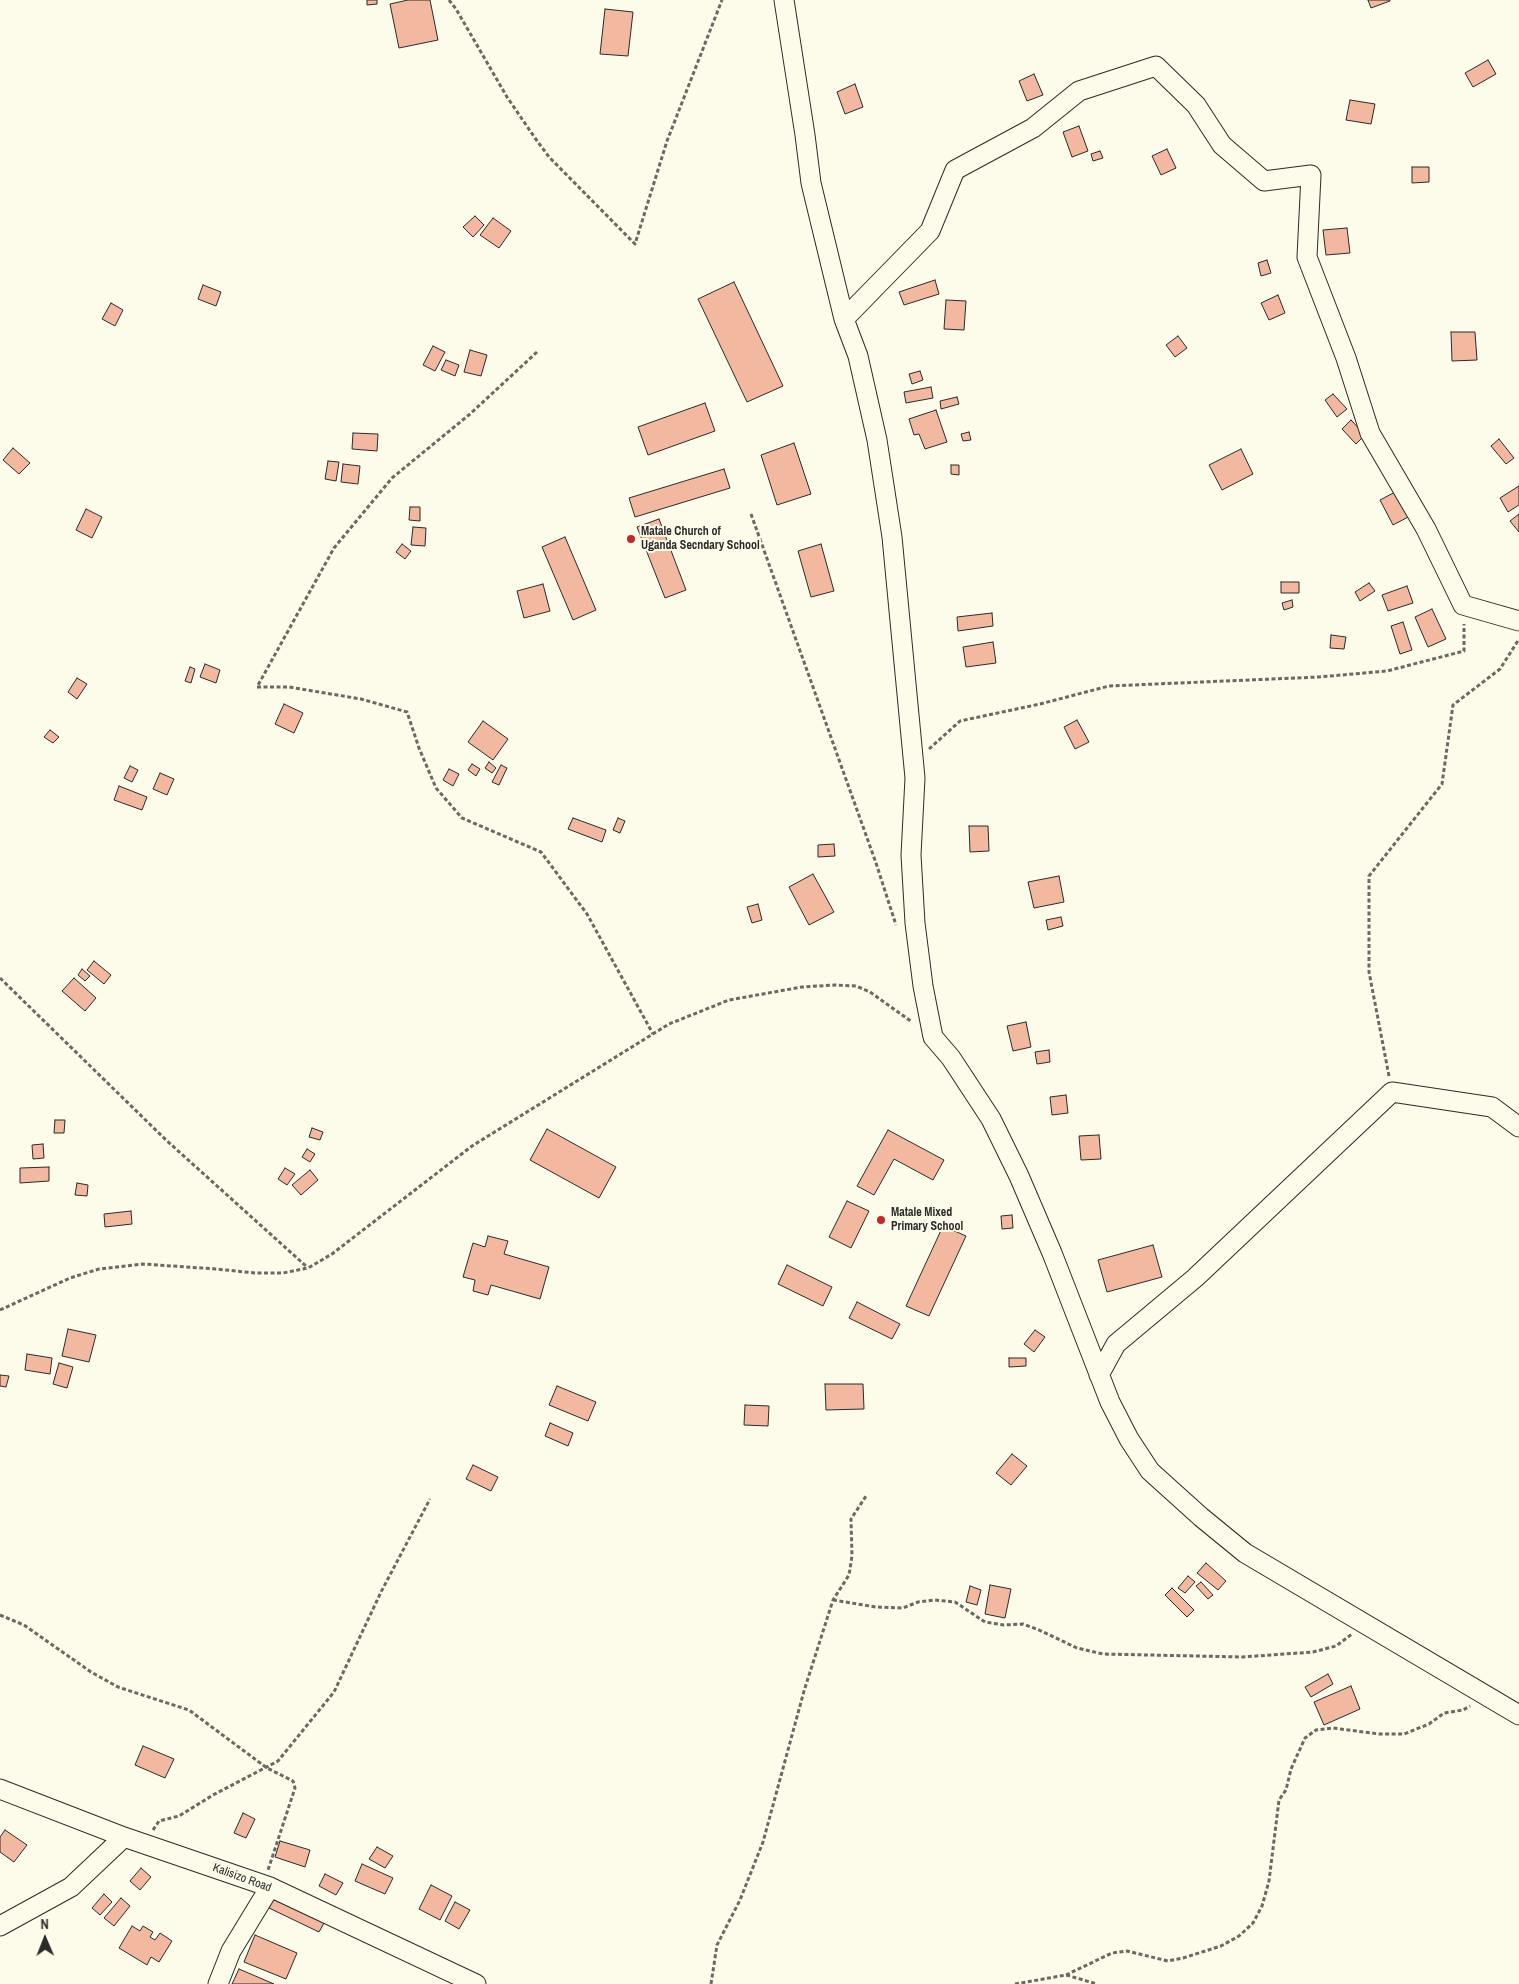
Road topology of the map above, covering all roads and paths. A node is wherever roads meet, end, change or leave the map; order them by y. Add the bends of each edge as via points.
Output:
1 (449, 0) edge
2 (722, 0) edge
3 (784, 0) edge
4 (844, 319) junction
5 (537, 352) dead end
6 (751, 514) dead end
7 (1463, 605) junction
8 (1519, 621) edge
9 (1519, 639) edge
10 (913, 763) junction
11 (897, 927) dead end
12 (0, 978) edge
13 (653, 1034) junction
14 (933, 1037) junction
15 (1392, 1092) junction
16 (1519, 1127) edge
17 (308, 1268) junction
18 (0, 1310) edge
19 (1099, 1375) junction
20 (866, 1496) dead end
21 (430, 1498) dead end
22 (833, 1600) junction
23 (0, 1615) edge
24 (1365, 1625) junction
25 (1488, 1697) junction
26 (1519, 1715) edge
27 (267, 1768) junction
28 (0, 1789) edge
29 (124, 1838) junction
30 (144, 1844) junction
31 (267, 1886) junction
32 (0, 1926) edge
33 (1066, 1975) junction
34 (218, 1984) edge
35 (476, 1984) edge
36 (711, 1984) edge
37 (1015, 1984) edge
38 (1097, 1984) edge

1 - 2 path via 507,97 549,156 635,244 666,141
3 - 4 street via 811,183
4 - 7 street via 930,231 955,170 1033,128 1079,91 1156,66 1196,105 1222,145 1264,181 1311,175 1307,257 1346,358 1370,433 1426,529
4 - 10 street via 858,356 877,440 890,527
5 - 13 path via 470,414 392,478 334,548 257,688 289,688 352,698 407,712 436,788 462,818 541,852 587,914
6 - 11 path
7 - 8 street
7 - 10 path via 1464,652 1387,671 1109,686 960,721
9 - 15 path via 1500,669 1453,705 1442,784 1369,876 1369,972
10 - 14 street via 911,855 915,923
12 - 17 path via 166,1140
13 - 14 path via 669,1024 730,1000 782,989 835,985 856,986 870,992
13 - 17 path via 472,1146 332,1254
14 - 19 street via 951,1058 995,1127 1037,1219
15 - 16 street via 1492,1107
15 - 19 street via 1195,1278 1116,1344
17 - 18 path via 283,1273 142,1264 99,1269 70,1278
19 - 24 street via 1129,1439 1150,1471 1245,1553
20 - 22 path via 851,1518 852,1556 848,1575
21 - 27 path via 334,1692 278,1762
22 - 24 path via 876,1608 903,1608 934,1600 956,1602 985,1622 1022,1624 1077,1648 1135,1656 1242,1657 1313,1652 1336,1646
22 - 36 path via 804,1691 763,1842 740,1900 717,1945
23 - 27 path via 24,1625 118,1687 189,1710
24 - 25 street
25 - 26 street
25 - 33 path via 1463,1710 1444,1713 1429,1724 1404,1734 1333,1728 1316,1730 1305,1738 1291,1769 1286,1790 1278,1800 1269,1881 1253,1923 1221,1946 1183,1958 1168,1961 1127,1951 1112,1953
27 - 30 path via 178,1816 159,1821
27 - 31 path via 293,1781 295,1788
28 - 29 street, Kalisizo Road
29 - 30 street, Kalisizo Road
29 - 32 street via 71,1887
30 - 31 street, Kalisizo Road
31 - 34 street via 231,1952
31 - 35 street, Kalisizo Road
33 - 37 path
33 - 38 path

